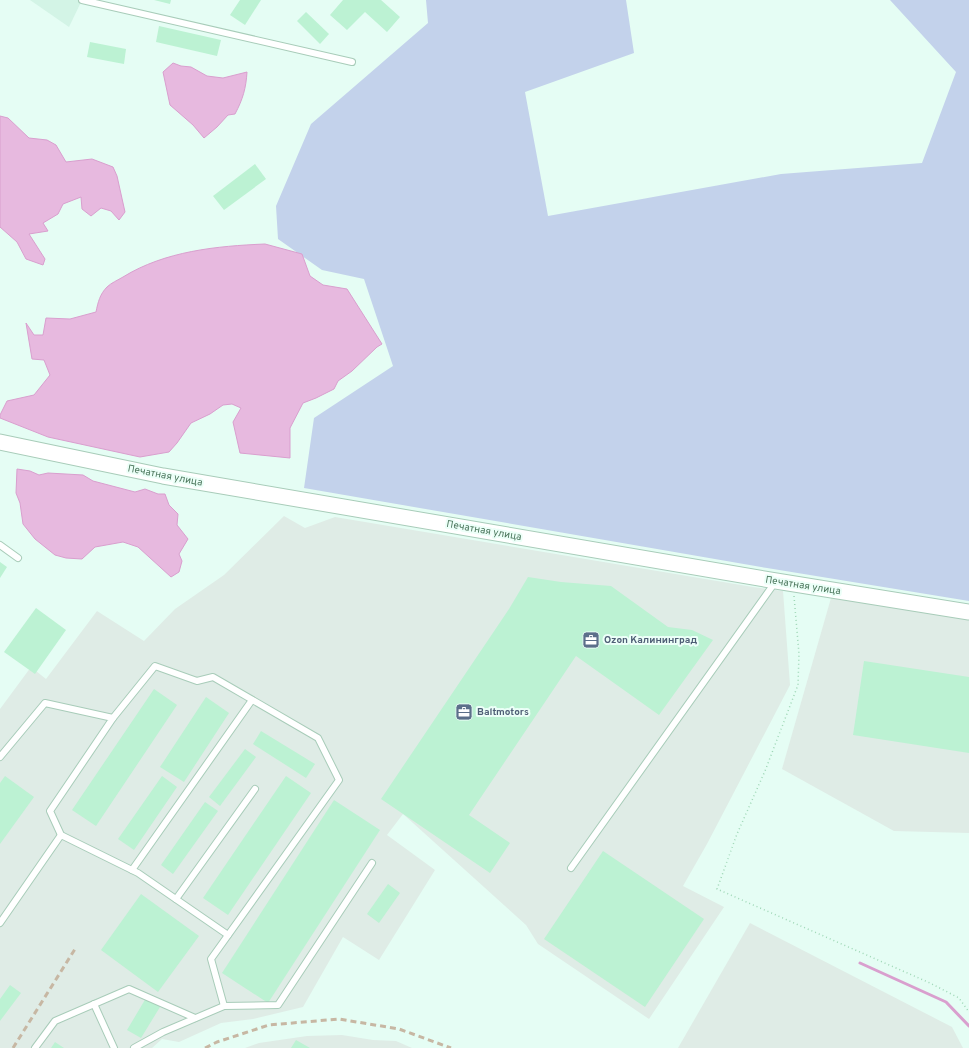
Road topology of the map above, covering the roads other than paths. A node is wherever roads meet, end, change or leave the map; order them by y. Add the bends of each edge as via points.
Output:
1 (82, 0) edge
2 (352, 62) dead end
3 (0, 442) edge
4 (0, 545) edge
5 (18, 558) dead end
6 (776, 582) junction
7 (969, 612) edge
8 (252, 700) junction
9 (113, 718) junction
10 (0, 757) edge
11 (255, 789) dead end
12 (61, 835) junction
13 (372, 863) dead end
14 (571, 868) dead end
15 (132, 870) junction
16 (176, 899) junction
17 (0, 923) edge
18 (228, 935) junction
19 (94, 1004) junction
20 (224, 1006) junction
21 (195, 1018) junction
22 (35, 1048) edge
23 (114, 1048) edge
24 (134, 1048) edge

1 - 2 lane
3 - 6 street, Печатная улица via 163,476
4 - 5 lane
6 - 7 street, Печатная улица
6 - 14 lane
8 - 9 lane via 213,677 197,681 155,666
8 - 15 lane
8 - 18 lane via 318,738 339,780
9 - 10 lane via 45,704
9 - 12 lane via 50,811
11 - 16 lane
12 - 15 lane
12 - 17 lane
13 - 20 lane via 278,1005
15 - 16 lane
16 - 18 lane
18 - 20 lane via 211,959
19 - 21 lane via 129,989
19 - 22 lane via 55,1021
19 - 23 lane
20 - 21 lane
21 - 24 lane

